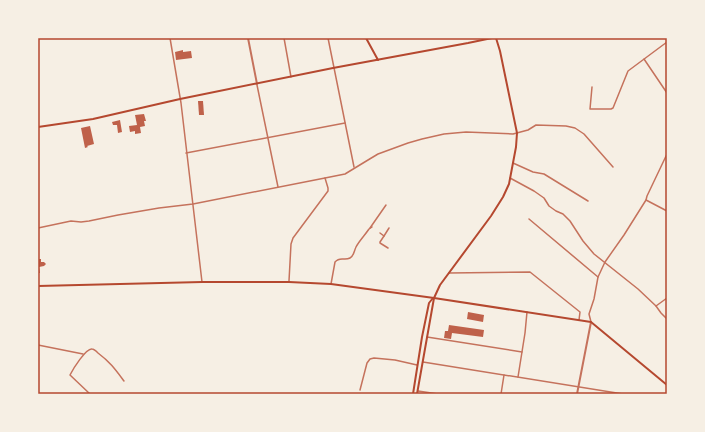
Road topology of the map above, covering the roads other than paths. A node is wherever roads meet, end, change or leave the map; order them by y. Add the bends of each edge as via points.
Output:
1 (170, 38) edge
2 (248, 38) edge
3 (284, 38) edge
4 (328, 38) edge
5 (366, 38) edge
6 (492, 38) edge
7 (496, 38) edge
8 (667, 42) edge
9 (644, 59) junction
10 (378, 60) junction
11 (333, 68) junction
12 (291, 76) junction
13 (257, 84) junction
14 (592, 87) dead end
15 (667, 93) edge
16 (180, 99) junction
17 (345, 122) junction
18 (38, 127) edge
19 (517, 133) junction
20 (267, 138) junction
21 (186, 153) junction
22 (667, 154) edge
23 (513, 163) junction
24 (613, 167) dead end
25 (354, 168) junction
26 (325, 178) junction
27 (510, 178) junction
28 (278, 187) junction
29 (646, 200) junction
30 (588, 201) dead end
31 (192, 204) junction
32 (386, 205) dead end
33 (667, 211) edge
34 (529, 219) dead end
35 (38, 228) edge
36 (389, 228) dead end
37 (380, 233) dead end
38 (384, 236) junction
39 (388, 248) dead end
40 (605, 262) junction
41 (449, 273) junction
42 (598, 277) junction
43 (202, 282) junction
44 (289, 282) junction
45 (331, 284) junction
46 (38, 286) edge
47 (434, 298) junction
48 (667, 298) edge
49 (656, 306) junction
50 (527, 312) junction
51 (667, 318) edge
52 (579, 320) junction
53 (591, 322) junction
54 (426, 337) junction
55 (38, 345) edge
56 (522, 352) junction
57 (84, 354) junction
58 (423, 362) junction
59 (417, 365) junction
60 (504, 375) junction
61 (518, 377) junction
62 (124, 381) dead end
63 (667, 385) edge
64 (578, 387) junction
65 (360, 390) dead end
66 (418, 391) junction
67 (90, 394) edge
68 (413, 394) edge
69 (417, 394) edge
70 (438, 394) edge
71 (501, 394) edge
72 (577, 394) edge
73 (623, 394) edge

1 - 16 street
2 - 13 street
3 - 12 street
4 - 11 street
5 - 10 main road
6 - 10 main road
7 - 19 main road
8 - 9 street
9 - 14 street via 628,71 613,108 590,109
9 - 15 street
10 - 11 main road
11 - 12 main road
11 - 17 street
12 - 13 main road
13 - 16 main road
13 - 20 street
16 - 18 main road via 89,120
16 - 21 street
17 - 20 street
17 - 25 street
19 - 23 main road
19 - 24 street via 536,125 574,128 584,134
19 - 25 street via 444,134 378,154
20 - 21 street
20 - 28 street
21 - 31 street
22 - 29 street
23 - 27 main road
23 - 30 street via 544,174
25 - 26 street via 346,174
26 - 28 street
26 - 44 street via 327,194 293,238
27 - 40 street via 534,191 544,198 549,206 563,214 594,254
27 - 41 main road via 503,198
28 - 31 street
29 - 33 street
29 - 40 street
31 - 35 street
31 - 43 street
32 - 45 street via 351,258 337,260
34 - 42 street
36 - 38 street
37 - 38 street
38 - 39 street via 380,243
40 - 42 street
40 - 49 street
41 - 47 main road
41 - 52 street via 530,272 580,312
42 - 53 street via 589,314
43 - 44 main road
43 - 46 main road
44 - 45 main road
45 - 47 main road
47 - 50 main road
47 - 54 main road
47 - 59 main road via 429,303
48 - 49 street
49 - 51 street
50 - 52 main road
50 - 56 street
52 - 53 main road
53 - 63 main road
53 - 64 street
54 - 56 street
54 - 58 main road
55 - 57 street
56 - 61 street
57 - 62 street via 88,350 94,350 108,360
57 - 67 street via 70,375
58 - 60 street
58 - 66 main road
59 - 65 street via 395,360 370,359
59 - 68 main road
60 - 61 street
60 - 71 street
61 - 64 street
64 - 72 street
64 - 73 street
66 - 69 main road
66 - 70 street

